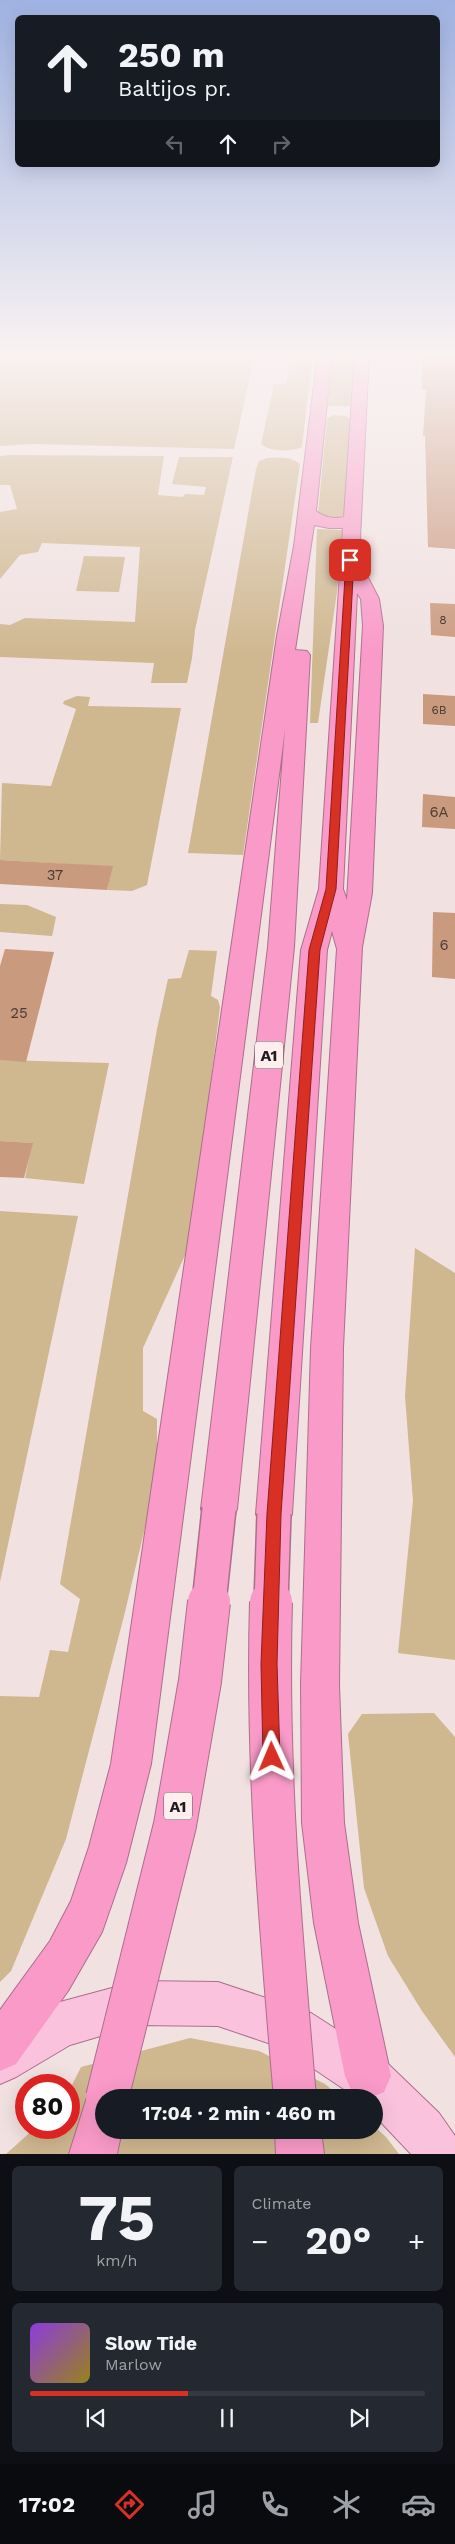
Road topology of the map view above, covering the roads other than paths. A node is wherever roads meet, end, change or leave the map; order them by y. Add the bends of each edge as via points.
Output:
1 (313, 454) edge
2 (348, 454) edge
3 (308, 514) junction
4 (353, 520) junction
5 (350, 560) junction
6 (296, 599) junction
7 (331, 889) junction
8 (350, 948) junction
9 (0, 2048) edge
10 (0, 2061) edge
11 (368, 2076) junction
12 (109, 2089) edge
13 (294, 2089) edge
14 (97, 2139) edge
15 (299, 2139) edge
16 (439, 2145) edge
17 (93, 2154) edge
18 (300, 2154) edge

1 - 3 highway, A1
2 - 4 highway, A1
3 - 4 highway via 319,522 331,524
3 - 6 highway, A1
4 - 5 highway, A1
5 - 7 highway, A1
5 - 8 highway via 370,599 373,626 360,894
6 - 9 highway via 286,636 131,1764 95,1898 63,1961
6 - 12 highway, A1, bridge via 301,639 299,687 281,947 200,1680 174,1825
7 - 8 highway
7 - 13 highway, A1, bridge via 314,950 274,1514 269,1664 275,1867
8 - 11 highway via 327,1348 320,1684 323,1823 336,1923
10 - 11 main road via 60,2025 138,2003 218,2004 295,2028
11 - 16 main road
14 - 17 highway
15 - 18 highway

